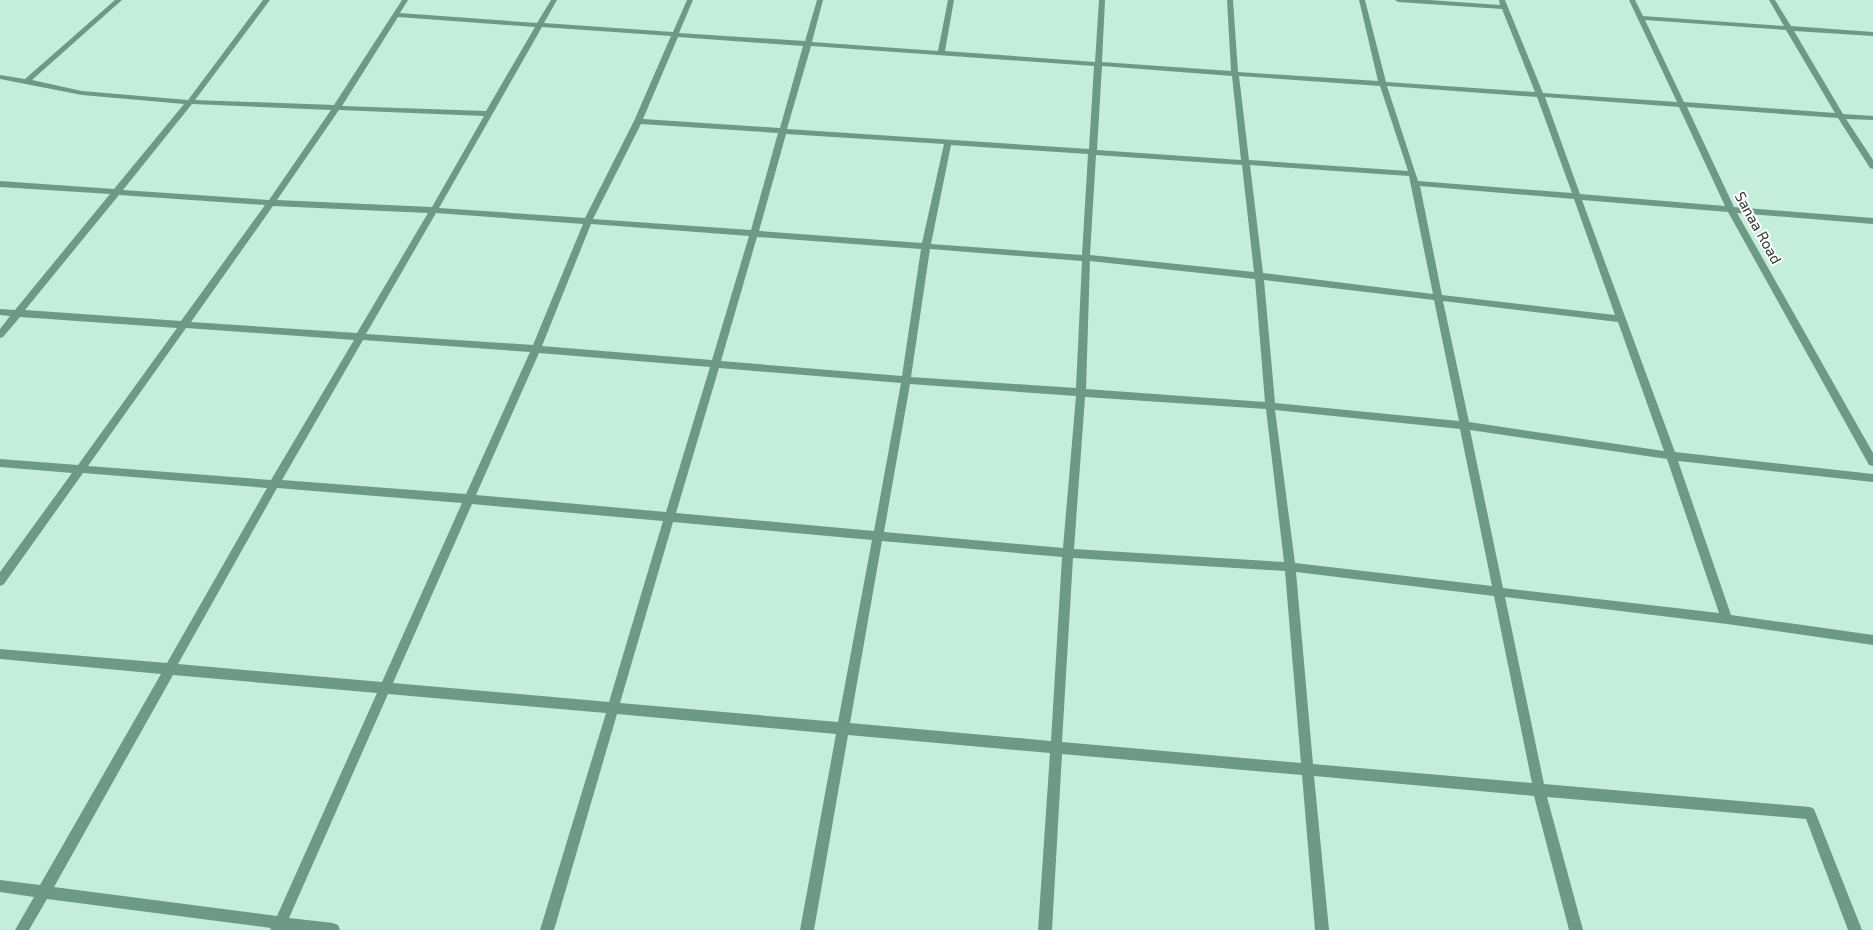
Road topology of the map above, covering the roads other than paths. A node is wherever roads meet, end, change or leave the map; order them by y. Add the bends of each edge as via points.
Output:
1 (119, 0) edge
2 (266, 0) edge
3 (405, 0) edge
4 (554, 0) edge
5 (690, 0) edge
6 (820, 0) edge
7 (951, 0) edge
8 (1102, 0) edge
9 (1230, 0) edge
10 (1362, 0) edge
11 (1398, 0) edge
12 (1632, 0) edge
13 (1772, 0) edge
14 (1503, 3) edge
15 (395, 15) junction
16 (1641, 18) junction
17 (540, 24) junction
18 (1787, 27) junction
19 (676, 34) junction
20 (1873, 34) edge
21 (807, 44) junction
22 (941, 53) junction
23 (1098, 64) junction
24 (1236, 74) junction
25 (0, 78) edge
26 (27, 81) junction
27 (1384, 85) junction
28 (1540, 95) junction
29 (190, 102) junction
30 (1681, 104) junction
31 (337, 107) junction
32 (490, 114) junction
33 (1840, 115) junction
34 (1873, 118) edge
35 (638, 121) junction
36 (782, 131) junction
37 (948, 142) junction
38 (1092, 152) junction
39 (1244, 162) junction
40 (1873, 166) edge
41 (1414, 179) junction
42 (0, 184) edge
43 (117, 192) junction
44 (1577, 197) junction
45 (271, 203) junction
46 (434, 210) junction
47 (1732, 211) junction
48 (588, 221) junction
49 (1873, 221) edge
50 (754, 233) junction
51 (926, 245) junction
52 (1086, 258) junction
53 (1259, 276) junction
54 (1439, 298) junction
55 (0, 312) edge
56 (18, 314) junction
57 (1620, 319) junction
58 (183, 325) junction
59 (0, 335) edge
60 (360, 338) junction
61 (536, 349) junction
62 (713, 364) junction
63 (906, 380) junction
64 (1081, 392) junction
65 (1270, 406) junction
66 (1463, 426) junction
67 (1671, 456) junction
68 (1873, 462) edge
69 (0, 463) edge
70 (78, 470) junction
71 (1873, 478) edge
72 (273, 486) junction
73 (469, 500) junction
74 (668, 517) junction
75 (878, 537) junction
76 (1068, 554) junction
77 (1290, 567) junction
78 (0, 582) edge
79 (1499, 592) junction
80 (1727, 619) junction
81 (1873, 640) edge
82 (0, 654) edge
83 (169, 668) junction
84 (384, 689) junction
85 (612, 709) junction
86 (843, 730) junction
87 (1056, 748) junction
88 (1308, 770) junction
89 (1539, 790) junction
90 (0, 886) edge
91 (45, 892) junction
92 (279, 926) edge
93 (22, 930) edge
94 (333, 930) edge
95 (547, 930) edge
96 (807, 930) edge
97 (1045, 930) edge
98 (1322, 930) edge
99 (1576, 930) edge
100 (1855, 930) edge

1 - 26 street
2 - 29 street
3 - 15 street
4 - 17 street
5 - 19 street
6 - 21 street
7 - 22 street
8 - 23 street
9 - 24 street
10 - 27 street
11 - 14 street
12 - 16 street, Sanaa Road
13 - 18 street
14 - 28 street
15 - 17 street
15 - 31 street
16 - 18 street
16 - 30 street, Sanaa Road
17 - 19 street
17 - 32 street
18 - 20 street
18 - 33 street
19 - 21 street
19 - 35 street
21 - 22 street
21 - 36 street
22 - 23 street
23 - 24 street
23 - 38 street
24 - 27 street
24 - 39 street
25 - 26 street
26 - 29 street via 82,94
27 - 28 street
27 - 41 street
28 - 30 street
28 - 44 street
29 - 31 street
29 - 43 street
30 - 33 street
30 - 47 street, Sanaa Road
31 - 32 street
31 - 45 street
32 - 46 street
33 - 34 street
33 - 40 street
35 - 36 street
35 - 48 street
36 - 37 street
36 - 50 street
37 - 38 street
37 - 51 street
38 - 39 street
38 - 52 street
39 - 41 street
39 - 53 street
41 - 44 street
41 - 54 street
42 - 43 street
43 - 45 street
43 - 56 street
44 - 47 street
44 - 57 street
45 - 46 street
45 - 58 street
46 - 48 street
46 - 60 street
47 - 49 street
47 - 68 street, Sanaa Road
48 - 50 street
48 - 61 street
50 - 51 street
50 - 62 street
51 - 52 street
51 - 63 street
52 - 53 street
52 - 64 street
53 - 54 street
53 - 65 street
54 - 57 street
54 - 66 street
55 - 56 street
56 - 58 street
56 - 59 street
57 - 67 street
58 - 60 street
58 - 70 street
60 - 61 street
60 - 72 street
61 - 62 street
61 - 73 street
62 - 63 street
62 - 74 street
63 - 64 street
63 - 75 street
64 - 65 street
64 - 76 street
65 - 66 street
65 - 77 street
66 - 67 street
66 - 79 street
67 - 71 street
67 - 80 street
69 - 70 street
70 - 72 street
70 - 78 street
72 - 73 street
72 - 83 street
73 - 74 street
73 - 84 street
74 - 75 street
74 - 85 street
75 - 76 street
75 - 86 street
76 - 77 street
76 - 87 street
77 - 79 street
77 - 88 street
79 - 80 street
79 - 89 street
80 - 81 street
82 - 83 street
83 - 84 street
83 - 91 street
84 - 85 street
84 - 92 street
85 - 86 street
85 - 95 street
86 - 87 street
86 - 96 street
87 - 88 street
87 - 97 street
88 - 89 street
88 - 98 street
89 - 99 street
89 - 100 street via 1810,813
90 - 91 street
91 - 92 street
91 - 93 street
92 - 94 street

